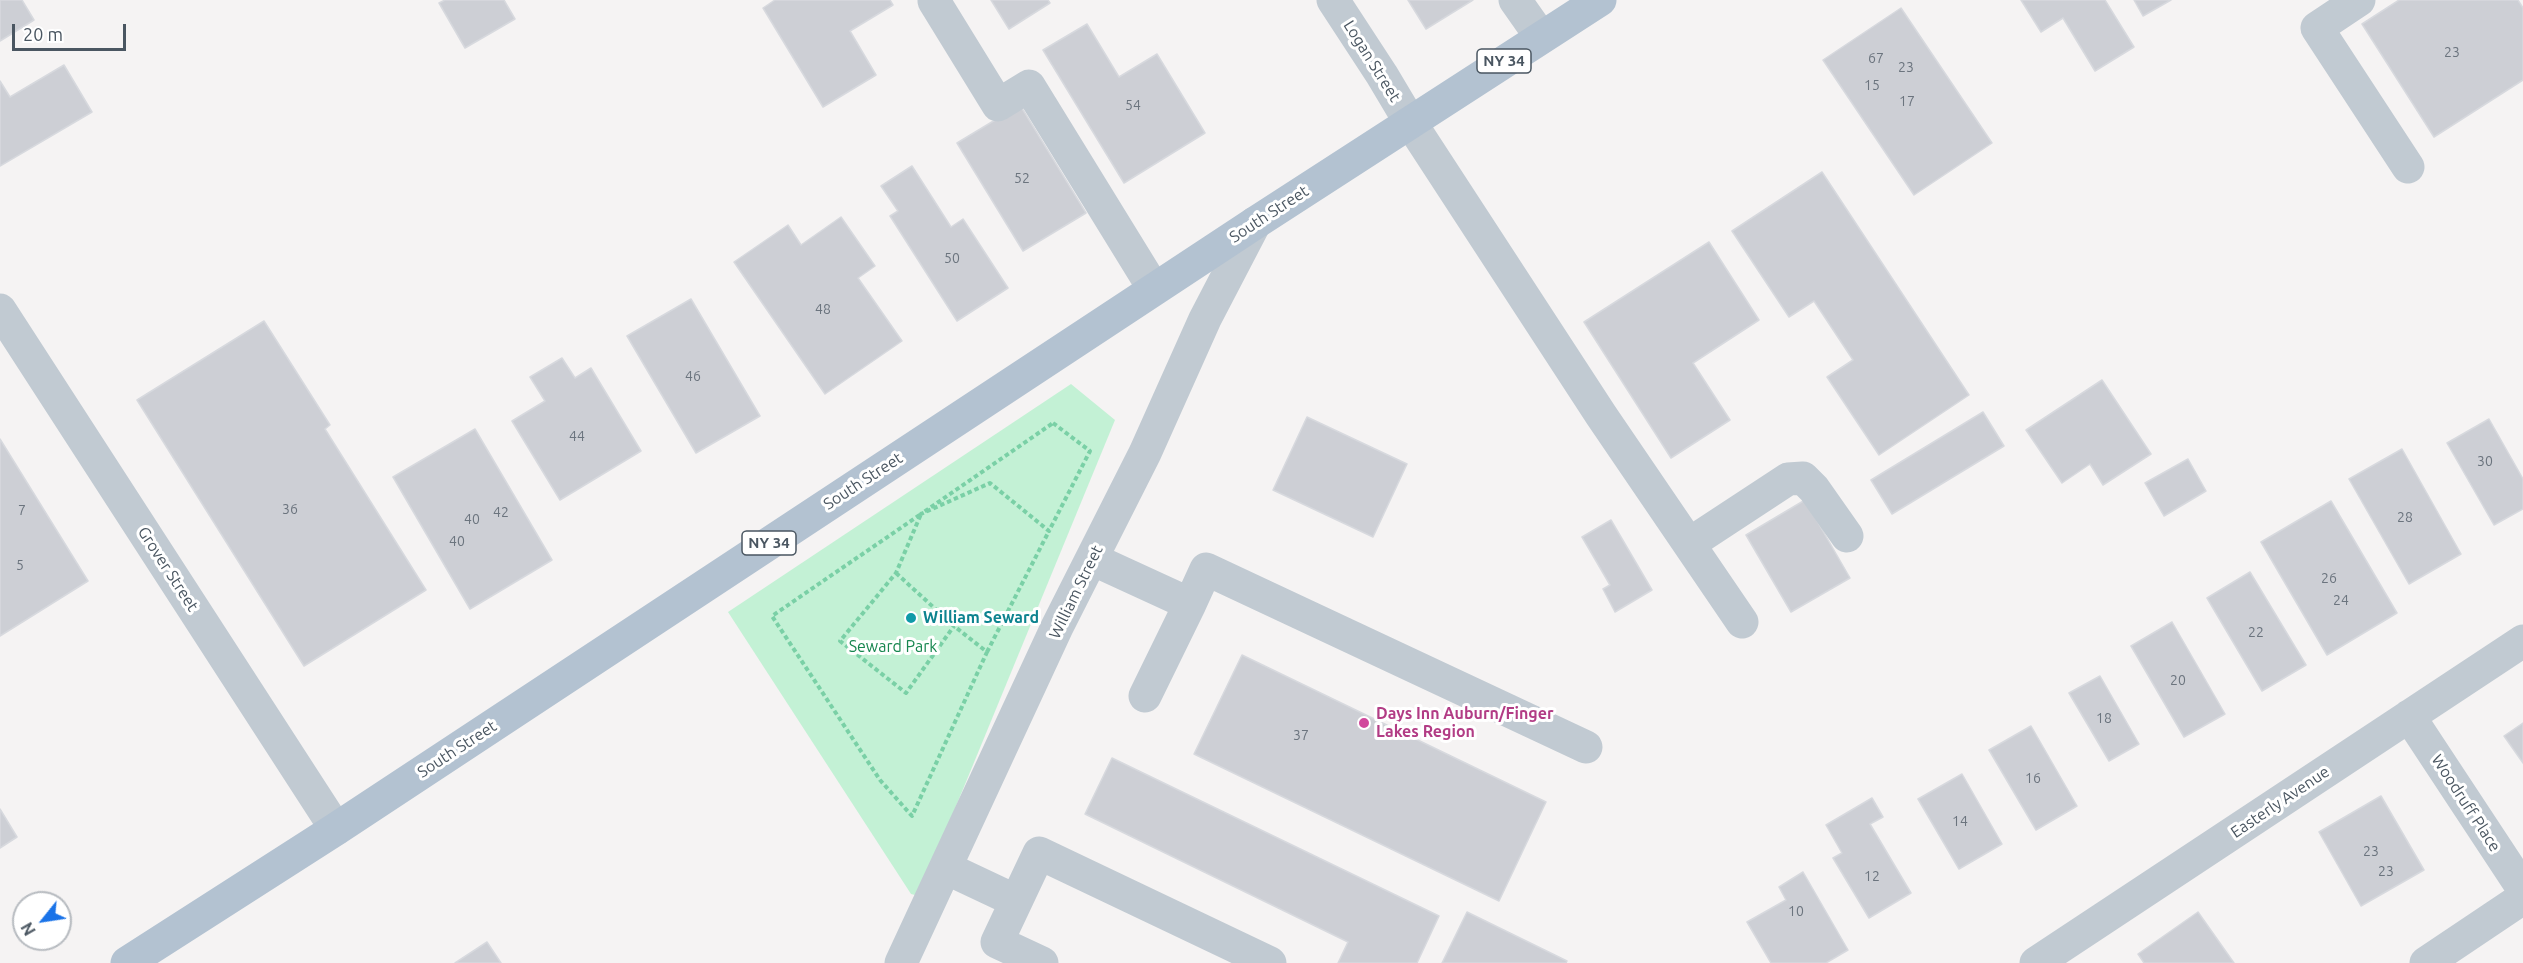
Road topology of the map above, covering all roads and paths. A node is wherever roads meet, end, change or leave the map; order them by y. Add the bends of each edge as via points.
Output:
1 (1333, 0) edge
2 (1515, 0) edge
3 (1600, 0) edge
4 (2360, 0) edge
5 (934, 1) edge
6 (1541, 37) junction
7 (1410, 122) junction
8 (2408, 167) dead end
9 (1255, 223) junction
10 (1154, 290) junction
11 (0, 310) edge
12 (921, 514) junction
13 (1049, 531) junction
14 (1847, 536) dead end
15 (1689, 544) junction
16 (1092, 559) junction
17 (896, 573) junction
18 (1190, 604) junction
19 (1742, 622) dead end
20 (954, 626) junction
21 (2523, 640) edge
22 (987, 652) junction
23 (1145, 696) dead end
24 (2409, 716) junction
25 (1587, 747) dead end
26 (336, 829) junction
27 (946, 868) junction
28 (2523, 889) edge
29 (2523, 898) edge
30 (1016, 901) junction
31 (127, 963) edge
32 (902, 963) edge
33 (1042, 963) edge
34 (1270, 963) edge
35 (2037, 963) edge
36 (2426, 963) edge

1 - 7 street, Logan Street
2 - 6 street
3 - 6 main road, South Street / NY 34
4 - 8 street via 2317,28
5 - 10 street via 998,105 1029,86
6 - 7 main road, South Street / NY 34
7 - 9 main road, South Street / NY 34
7 - 15 street, Logan Street
9 - 10 main road, South Street / NY 34
9 - 16 street, William Street via 1205,319
10 - 26 main road, South Street / NY 34
11 - 26 street, Grover Street
12 - 13 path via 990,483
12 - 13 path via 1053,423 1090,452
12 - 17 path
12 - 22 path via 771,616 880,780 912,816
13 - 22 path
14 - 15 street via 1803,478 1788,478
15 - 19 street, Logan Street
16 - 18 street
16 - 27 street, William Street
17 - 20 path
17 - 20 path via 840,641 906,693
18 - 23 street
18 - 25 street via 1206,569
20 - 22 path
21 - 24 street, Easterly Avenue
24 - 28 street, Woodruff Place
24 - 35 street, Easterly Avenue
26 - 31 main road, South Street / NY 34
27 - 30 street
27 - 32 street, William Street
29 - 36 street
30 - 33 street via 997,942
30 - 34 street via 1039,853

